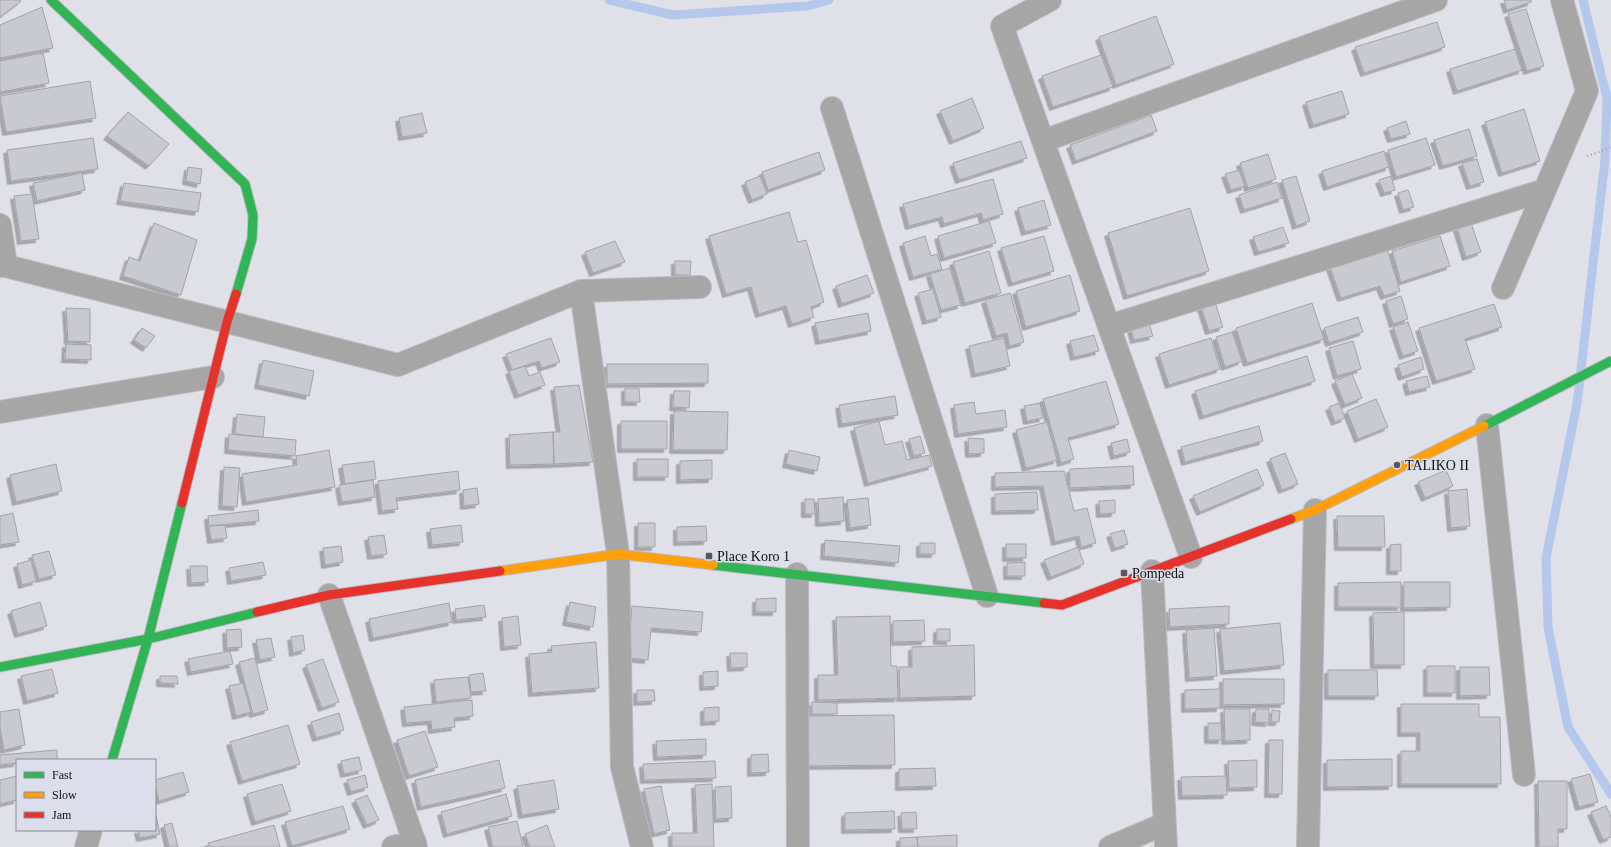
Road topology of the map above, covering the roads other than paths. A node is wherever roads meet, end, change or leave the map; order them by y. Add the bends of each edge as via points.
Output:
1 (52, 0) edge
2 (1050, 0) edge
3 (1436, 0) edge
4 (1562, 0) edge
5 (832, 108) dead end
6 (1043, 141) junction
7 (1545, 190) junction
8 (0, 225) edge
9 (3, 266) edge
10 (700, 286) dead end
11 (1503, 288) dead end
12 (581, 291) junction
13 (227, 322) junction
14 (1109, 326) junction
15 (1611, 361) edge
16 (213, 377) junction
17 (0, 412) edge
18 (1487, 425) junction
19 (1315, 510) junction
20 (618, 554) junction
21 (1191, 557) junction
22 (1152, 571) junction
23 (797, 574) junction
24 (329, 596) junction
25 (987, 596) junction
26 (148, 639) junction
27 (0, 667) edge
28 (112, 759) edge
29 (1524, 774) dead end
30 (1164, 824) junction
31 (91, 831) edge
32 (415, 844) edge
33 (86, 847) edge
34 (393, 847) edge
35 (642, 847) edge
36 (798, 847) edge
37 (1110, 847) edge
38 (1166, 847) edge
39 (1308, 847) edge

1 - 13 street via 245,184 253,215 252,239
2 - 6 street via 1002,26
3 - 6 street
4 - 7 street via 1587,91
5 - 25 street
6 - 14 street
7 - 11 street
7 - 14 street
8 - 9 street
9 - 13 street
10 - 12 street
12 - 13 street via 398,365
12 - 20 street
13 - 16 street
14 - 21 street
15 - 18 street
16 - 17 street
16 - 26 street
18 - 19 street
18 - 29 street
19 - 21 street
19 - 39 street
20 - 23 street
20 - 24 street
20 - 35 street via 622,767
21 - 22 street
22 - 25 street via 1062,605
22 - 30 street
23 - 25 street
23 - 36 street
24 - 26 street
24 - 32 street
26 - 27 street
26 - 28 street
30 - 37 street
30 - 38 street
31 - 33 street
32 - 34 street

